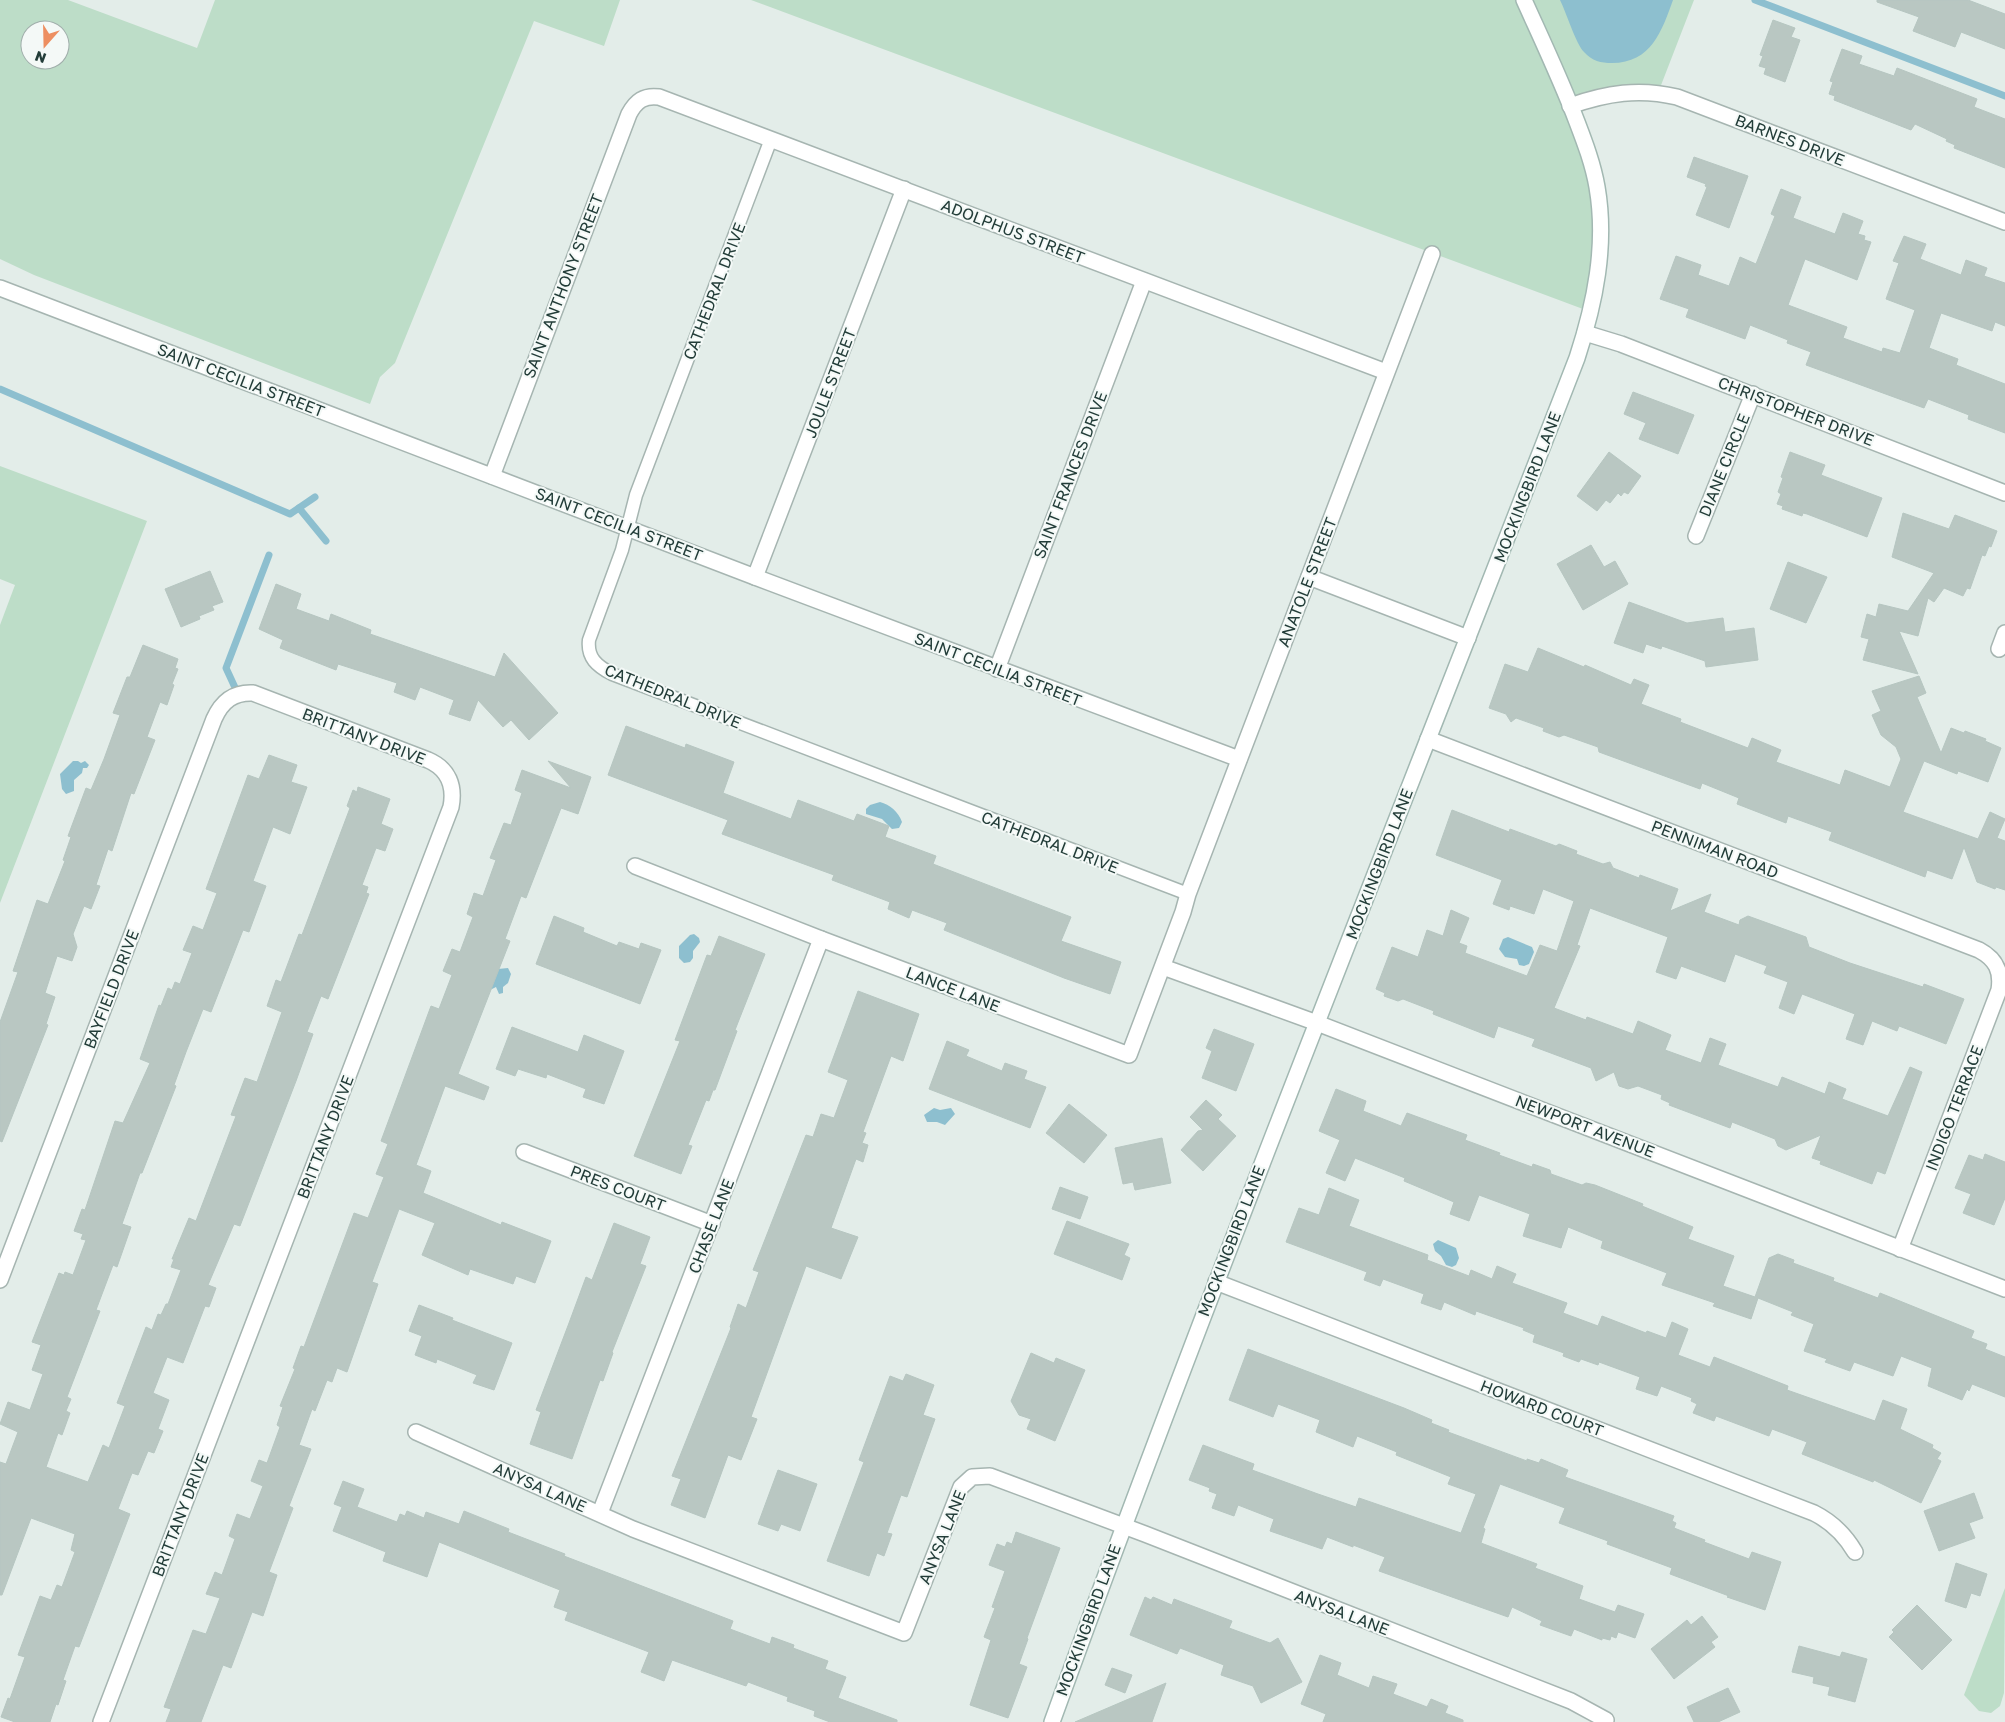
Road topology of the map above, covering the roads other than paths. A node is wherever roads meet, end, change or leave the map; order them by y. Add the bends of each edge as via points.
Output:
1 (1524, 0) edge
2 (640, 99) joint
3 (1570, 106) junction
4 (771, 139) junction
5 (904, 189) junction
6 (2005, 222) edge
7 (1432, 254) dead end
8 (1144, 281) junction
9 (0, 288) edge
10 (1585, 333) junction
11 (1386, 372) junction
12 (1753, 394) junction
13 (492, 476) junction
14 (2005, 493) edge
15 (628, 527) junction
16 (1696, 536) dead end
17 (755, 577) junction
18 (1309, 577) junction
19 (2005, 633) edge
20 (1468, 638) junction
21 (1999, 649) dead end
22 (997, 669) junction
23 (227, 700) joint
24 (1428, 739) junction
25 (1239, 759) junction
26 (635, 866) dead end
27 (1188, 894) junction
28 (1183, 912) joint
29 (822, 939) junction
30 (1998, 966) joint
31 (1163, 967) junction
32 (1317, 1022) junction
33 (524, 1152) dead end
34 (712, 1224) junction
35 (1900, 1249) junction
36 (0, 1280) edge
37 (1216, 1282) junction
38 (2005, 1289) edge
39 (416, 1432) dead end
40 (600, 1513) junction
41 (1123, 1526) junction
42 (1855, 1552) dead end
43 (1606, 1720) dead end
44 (101, 1722) edge
45 (1052, 1722) edge

1 - 3 street, MOCKINGBIRD LANE
2 - 4 street, ADOLPHUS STREET via 659,97
2 - 13 street, SAINT ANTHONY STREET via 629,114
3 - 6 street, BARNES DRIVE via 1618,92 1640,91 1677,97
3 - 10 street, MOCKINGBIRD LANE via 1594,172 1600,211 1597,276
4 - 5 street, ADOLPHUS STREET
4 - 15 lane, CATHEDRAL DRIVE via 636,495
5 - 8 street, ADOLPHUS STREET
5 - 17 street, JOULE STREET
7 - 11 street, ANATOLE STREET
8 - 11 street, ADOLPHUS STREET
8 - 22 street, SAINT FRANCES DRIVE
9 - 13 street, SAINT CECILIA STREET
10 - 12 street, CHRISTOPHER DRIVE
10 - 20 street, MOCKINGBIRD LANE
11 - 18 street, ANATOLE STREET
12 - 14 street, CHRISTOPHER DRIVE
12 - 16 street, DIANE CIRCLE
13 - 15 street, SAINT CECILIA STREET
15 - 17 street, SAINT CECILIA STREET
15 - 27 lane, CATHEDRAL DRIVE via 589,640 591,657 603,670
17 - 22 street, SAINT CECILIA STREET
18 - 20 street
18 - 25 street, ANATOLE STREET
19 - 21 street
20 - 24 street, MOCKINGBIRD LANE
22 - 25 street, SAINT CECILIA STREET
23 - 36 street, BAYFIELD DRIVE via 214,719
23 - 44 street, BRITTANY DRIVE via 238,694 253,693 428,760 447,775 453,797
24 - 30 street, PENNIMAN ROAD via 1979,950
24 - 32 street, MOCKINGBIRD LANE
25 - 27 street, ANATOLE STREET
26 - 29 street, LANCE LANE
27 - 28 street, ANATOLE STREET
28 - 31 street, LANCE LANE
29 - 31 street, LANCE LANE via 1129,1056
29 - 34 street, CHASE LANE
30 - 35 street, INDIGO TERRACE via 1999,990
31 - 32 street, NEWPORT AVENUE
32 - 35 street, NEWPORT AVENUE
32 - 37 street, MOCKINGBIRD LANE
33 - 34 street, PRES COURT
34 - 40 street, CHASE LANE
35 - 38 street, NEWPORT AVENUE
37 - 41 street, MOCKINGBIRD LANE
37 - 42 street, HOWARD COURT via 1814,1513 1838,1529
39 - 40 street, ANYSA LANE
40 - 41 street, ANYSA LANE via 633,1529 904,1633 957,1494 972,1476 1000,1478
41 - 43 street, ANYSA LANE via 1572,1701
41 - 45 street, MOCKINGBIRD LANE

